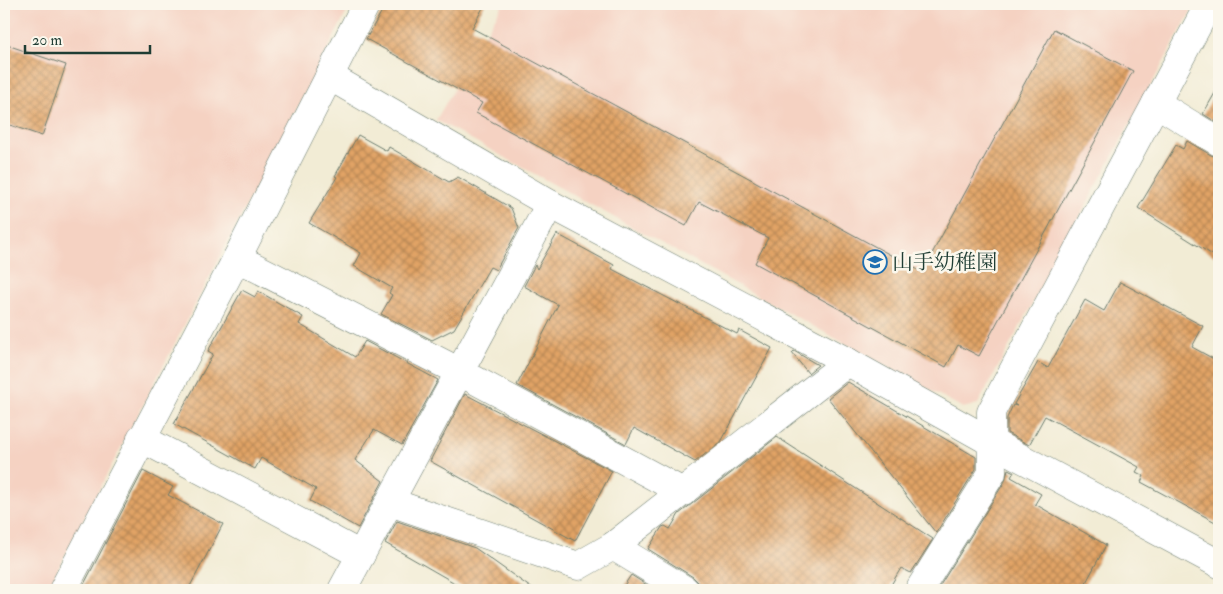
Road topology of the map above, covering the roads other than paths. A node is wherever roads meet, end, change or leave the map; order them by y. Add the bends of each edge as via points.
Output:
1 (366, 4) edge
2 (1209, 4) edge
3 (329, 76) junction
4 (1156, 103) junction
5 (1219, 142) edge
6 (550, 204) junction
7 (237, 258) junction
8 (848, 362) junction
9 (460, 372) junction
10 (141, 438) junction
11 (993, 443) junction
12 (683, 492) junction
13 (390, 502) junction
14 (613, 546) junction
15 (361, 555) junction
16 (1219, 564) edge
17 (63, 590) edge
18 (342, 590) edge
19 (684, 590) edge
20 (919, 590) edge

1 - 3 street
2 - 4 street
3 - 6 street
3 - 7 street
4 - 5 street
4 - 11 street via 991,412
6 - 8 street
6 - 9 street
7 - 9 street
7 - 10 street
8 - 11 street
8 - 12 street
9 - 12 street
9 - 13 street
10 - 15 street
10 - 17 street
11 - 16 street
11 - 20 street via 992,473
12 - 14 street
13 - 14 street via 578,566
13 - 15 street
14 - 19 street
15 - 18 street

